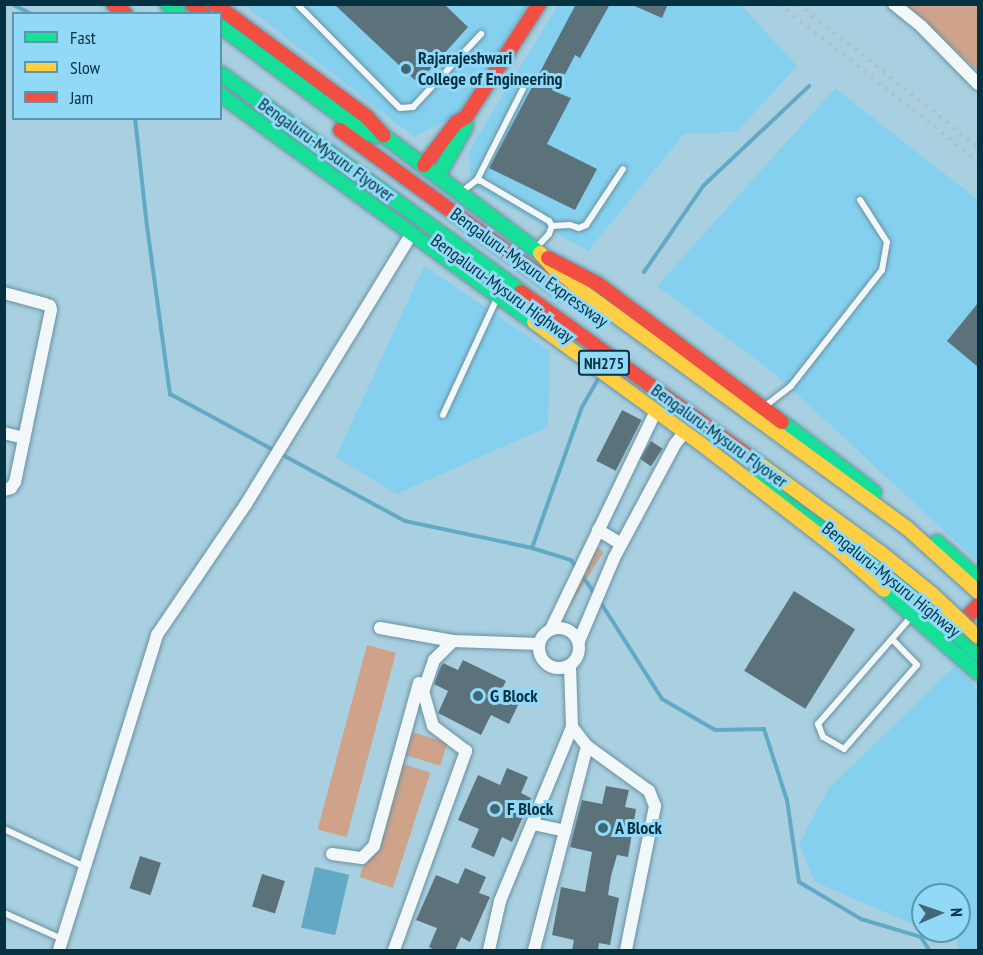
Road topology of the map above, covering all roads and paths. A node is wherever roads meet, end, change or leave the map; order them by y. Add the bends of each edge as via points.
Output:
1 (215, 4) edge
2 (297, 4) edge
3 (539, 4) edge
4 (894, 4) edge
5 (222, 27) edge
6 (481, 34) dead end
7 (222, 45) edge
8 (222, 74) edge
9 (222, 84) edge
10 (978, 84) edge
11 (523, 89) dead end
12 (222, 95) edge
13 (466, 117) junction
14 (384, 136) junction
15 (424, 165) junction
16 (623, 170) dead end
17 (438, 176) junction
18 (477, 180) junction
19 (461, 193) junction
20 (860, 200) dead end
21 (552, 226) junction
22 (412, 233) junction
23 (538, 252) junction
24 (4, 293) edge
25 (498, 296) junction
26 (764, 408) junction
27 (655, 413) junction
28 (443, 415) dead end
29 (684, 433) junction
30 (4, 434) edge
31 (24, 438) junction
32 (809, 449) junction
33 (4, 490) edge
34 (598, 530) junction
35 (621, 544) junction
36 (978, 580) edge
37 (978, 592) edge
38 (978, 604) edge
39 (914, 614) junction
40 (380, 628) dead end
41 (551, 629) junction
42 (954, 631) junction
43 (978, 637) edge
44 (892, 639) junction
45 (453, 641) junction
46 (579, 641) junction
47 (539, 645) junction
48 (978, 654) edge
49 (434, 660) junction
50 (570, 666) junction
51 (978, 673) edge
52 (572, 727) junction
53 (587, 746) junction
54 (533, 824) junction
55 (4, 829) edge
56 (565, 831) junction
57 (332, 854) dead end
58 (85, 867) junction
59 (4, 913) edge
60 (61, 945) edge
61 (394, 951) edge
62 (489, 951) edge
63 (534, 951) edge
64 (626, 951) edge

1 - 14 main road, Bengaluru-Mysuru Expressway / NH275 via 367,117
2 - 6 lane via 400,108 413,107
3 - 13 main road
4 - 10 street
5 - 14 main road, Bengaluru-Mysuru Expressway / NH275 via 364,133
7 - 38 main road, Bengaluru-Mysuru Expressway / NH275 via 894,533
8 - 43 main road, Bengaluru-Mysuru Flyover / NH275, bridge via 880,552
9 - 42 main road, Bengaluru-Mysuru Highway / NH275 via 701,432 849,544
11 - 18 lane
12 - 22 main road, NH275
13 - 15 main road via 456,123
13 - 17 main road via 465,128
14 - 15 main road, Bengaluru-Mysuru Expressway / NH275
15 - 17 main road, Bengaluru-Mysuru Expressway / NH275
16 - 21 lane via 586,225
17 - 19 main road, Bengaluru-Mysuru Expressway / NH275
18 - 19 lane
18 - 21 lane
19 - 23 main road, Bengaluru-Mysuru Expressway / NH275
20 - 26 lane via 887,242 882,270 791,386
21 - 23 lane
22 - 25 main road, NH275
22 - 58 street via 253,494 157,635
23 - 26 main road, Bengaluru-Mysuru Expressway / NH275 via 598,284
23 - 32 main road, Bengaluru-Mysuru Expressway / NH275 via 560,275
24 - 31 street via 45,304 51,310
25 - 27 main road, NH275
25 - 28 lane
26 - 32 main road, Bengaluru-Mysuru Expressway / NH275
27 - 29 main road, NH275
27 - 34 street
29 - 35 street
29 - 39 main road, NH275 via 841,552
30 - 31 street
31 - 33 street via 15,482
32 - 36 main road, Bengaluru-Mysuru Expressway / NH275 via 956,558
32 - 37 main road, Bengaluru-Mysuru Expressway / NH275
34 - 35 street
34 - 41 street
35 - 46 street
38 - 42 main road
39 - 44 lane
39 - 51 main road, NH275
40 - 45 street
41 - 46 street via 564,628
41 - 47 street
42 - 48 main road, Bengaluru-Mysuru Highway / NH275
44 - 44 lane via 818,724 823,736 844,749 917,665
45 - 47 street
45 - 49 street
46 - 50 street via 579,655
47 - 50 street via 545,663 557,669
49 - 57 street via 426,661 374,846 362,858
49 - 61 street via 423,692 433,726 466,752
50 - 52 street
52 - 53 street
52 - 54 street
53 - 56 street
53 - 64 street via 649,791 655,806
54 - 56 street
54 - 62 street via 500,901
55 - 58 lane
56 - 63 street
58 - 60 street
59 - 60 lane

